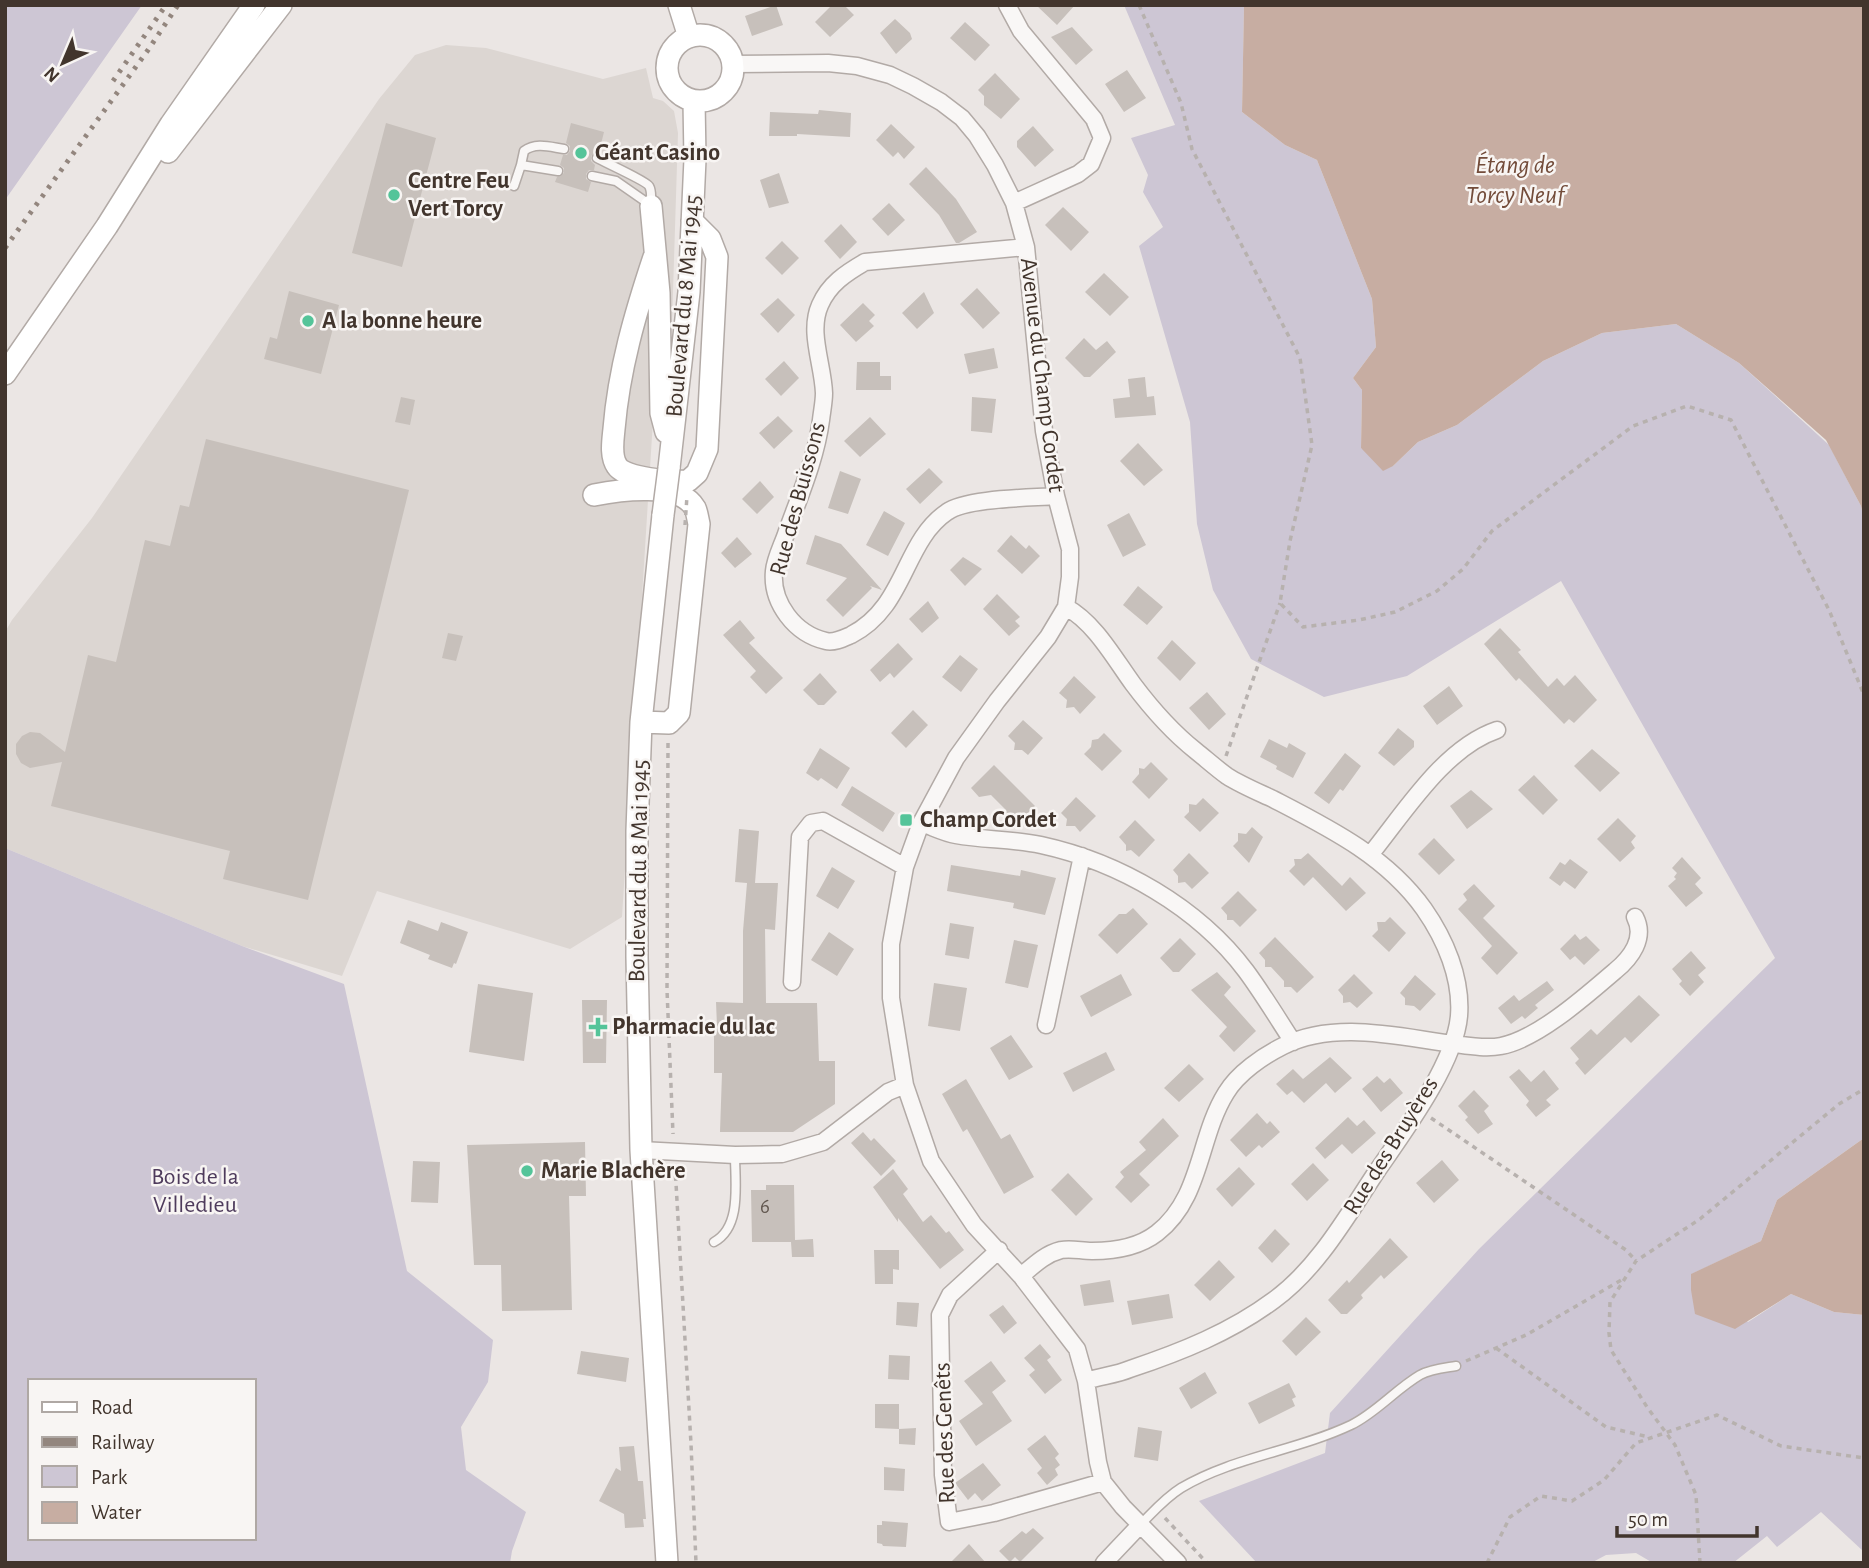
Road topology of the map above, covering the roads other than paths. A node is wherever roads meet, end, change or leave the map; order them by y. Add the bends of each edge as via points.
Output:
1 (254, 5) edge
2 (281, 5) edge
3 (679, 5) edge
4 (1007, 5) edge
5 (690, 37) junction
6 (733, 64) junction
7 (694, 101) junction
8 (564, 149) dead end
9 (597, 158) dead end
10 (521, 165) junction
11 (558, 171) dead end
12 (592, 176) dead end
13 (514, 186) dead end
14 (1014, 203) junction
15 (651, 206) junction
16 (692, 221) junction
17 (107, 226) junction
18 (1026, 247) junction
19 (654, 257) junction
20 (5, 374) edge
21 (668, 468) junction
22 (594, 495) dead end
23 (1056, 496) junction
24 (1066, 607) junction
25 (641, 722) junction
26 (1497, 730) dead end
27 (921, 822) junction
28 (1370, 855) junction
29 (1082, 856) junction
30 (905, 867) junction
31 (1635, 918) dead end
32 (792, 982) dead end
33 (1046, 1025) dead end
34 (1293, 1042) junction
35 (1452, 1044) junction
36 (905, 1085) junction
37 (640, 1150) junction
38 (735, 1155) junction
39 (714, 1242) dead end
40 (999, 1251) junction
41 (1021, 1276) junction
42 (1456, 1366) road end
43 (1086, 1381) junction
44 (1103, 1482) junction
45 (1141, 1524) junction
46 (667, 1563) edge
47 (1104, 1563) edge
48 (1178, 1563) edge

1 - 17 street
2 - 17 street
3 - 5 street
4 - 14 street via 1021,31 1094,119 1102,138 1091,164 1078,174
5 - 6 street via 706,36 721,43
5 - 7 street via 674,49 668,68 672,86
6 - 7 street via 723,93
6 - 14 street, Avenue du Champ Cordet via 857,66 913,86 962,118 995,164
7 - 16 street, Boulevard du 8 Mai 1945
8 - 10 lane via 529,147
9 - 15 lane via 646,181 651,188
10 - 11 lane
10 - 13 lane
12 - 15 lane via 616,181
14 - 18 street, Avenue du Champ Cordet
15 - 19 street
16 - 19 street via 710,239 717,257 707,449 698,473 688,481 632,476 613,459 624,358
16 - 21 street, Boulevard du 8 Mai 1945 via 689,292
17 - 20 street
18 - 23 street, Avenue du Champ Cordet via 1044,431
18 - 23 street, Rue des Buissons via 865,262 826,292 814,327 824,394 817,443 774,570 775,592 796,625 811,636 830,642 846,637 880,614 931,525 949,509
19 - 21 street
21 - 25 street, Boulevard du 8 Mai 1945, bridge
22 - 25 street via 650,488 678,495 694,507 699,524 679,713 669,723
23 - 24 street, Avenue du Champ Cordet via 1070,548
24 - 27 street, Avenue du Champ Cordet via 956,758
24 - 28 street, Rue des Bruyères via 1102,642 1156,713 1189,746 1220,770
25 - 37 street, Boulevard du 8 Mai 1945 via 637,831
26 - 28 street via 1481,735 1452,756
27 - 29 street via 953,835 1041,845
27 - 30 street, Avenue du Champ Cordet
28 - 35 street, Rue des Bruyères via 1400,880 1425,910 1448,950 1459,1016
29 - 33 street
29 - 34 street via 1141,882 1196,920 1245,970
30 - 32 street via 822,821 811,823 800,837
30 - 36 street, Avenue du Champ Cordet via 891,944 891,998
31 - 35 street via 1639,935 1626,962 1560,1016 1500,1047
34 - 35 street via 1356,1031
34 - 41 street via 1252,1066 1226,1091 1186,1200 1157,1234 1121,1250 1076,1249 1051,1254
35 - 43 street, Rue des Bruyères via 1419,1110 1348,1215 1310,1266 1276,1299 1228,1331 1127,1371
36 - 38 street via 888,1092 823,1142 782,1154
36 - 40 street, Avenue du Champ Cordet via 931,1161 974,1225
37 - 38 street
37 - 46 street, Boulevard du 8 Mai 1945
38 - 39 lane via 732,1223
40 - 41 street, Avenue du Champ Cordet
40 - 44 street, Rue des Genêts via 950,1295 940,1315 943,1475 949,1522
41 - 43 street, Avenue du Champ Cordet via 1077,1349
42 - 45 lane via 1420,1375 1353,1424 1238,1463 1179,1489
43 - 44 street, Avenue du Champ Cordet
44 - 45 street, Avenue du Champ Cordet
45 - 47 street
45 - 48 street, Avenue du Champ Cordet

